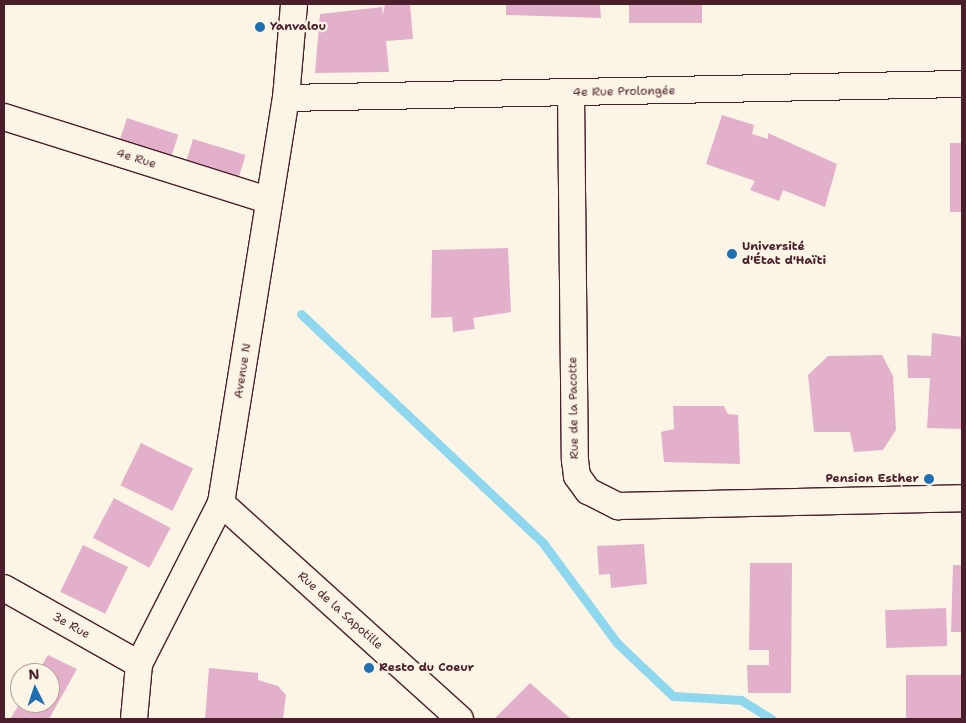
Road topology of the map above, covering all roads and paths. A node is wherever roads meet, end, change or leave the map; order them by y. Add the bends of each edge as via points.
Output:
1 (294, 4) edge
2 (962, 84) edge
3 (571, 93) junction
4 (286, 98) junction
5 (4, 118) edge
6 (268, 200) junction
7 (962, 498) edge
8 (221, 504) junction
9 (4, 588) edge
10 (139, 664) junction
11 (134, 719) edge
12 (460, 719) edge

1 - 4 street, Avenue N
2 - 3 street, 4e Rue Prolongée
3 - 4 street, 4e Rue Prolongée
3 - 7 street, Rue de la Pacotte via 574,460 578,476 588,491 618,506
4 - 6 street, Avenue N
5 - 6 street, 4e Rue
6 - 8 street, Avenue N
8 - 10 street, Avenue N
8 - 12 street, Rue de la Sapotille
9 - 10 street, 3e Rue
10 - 11 street, Avenue N

